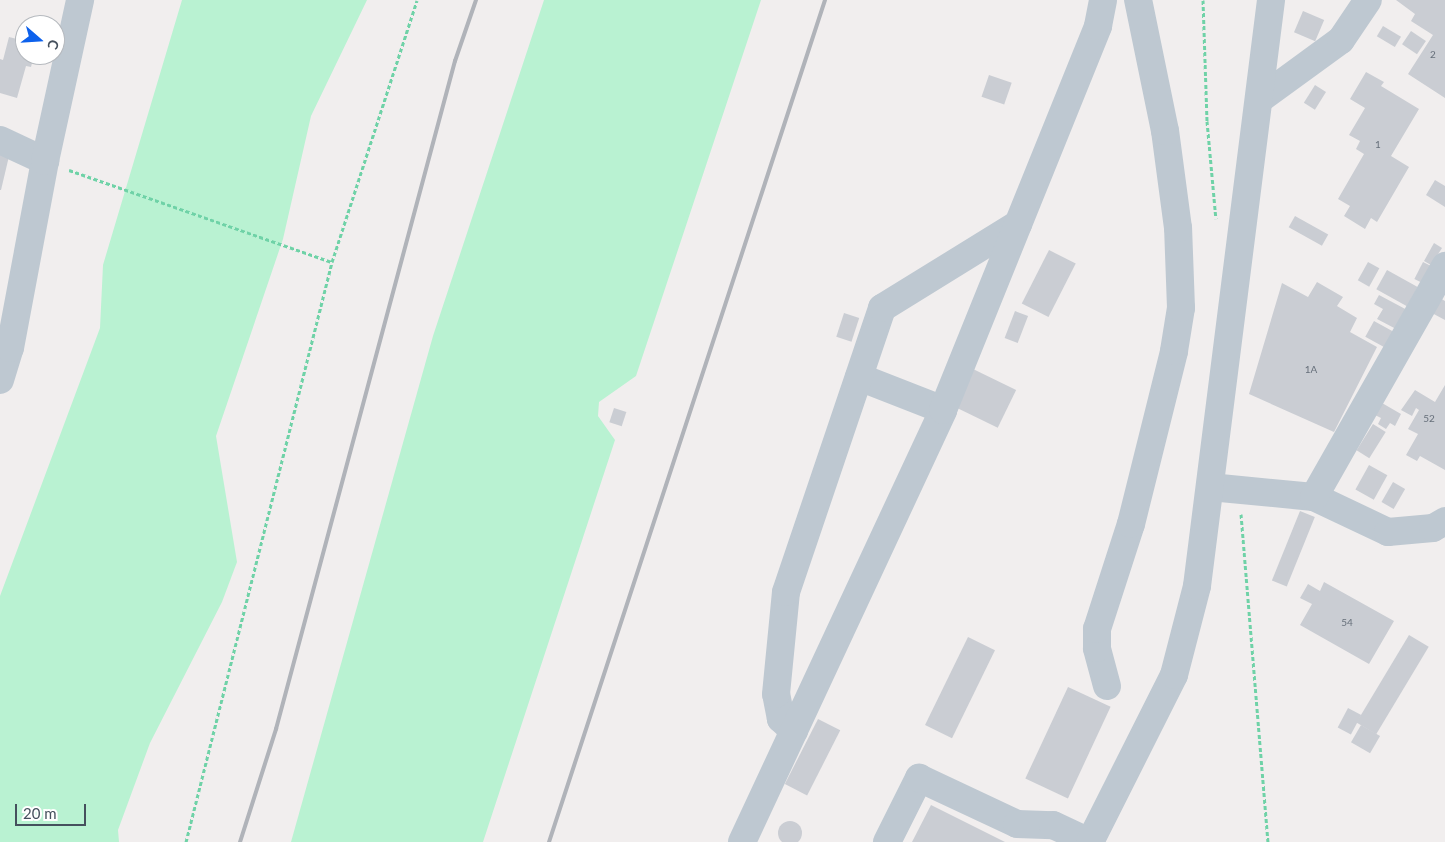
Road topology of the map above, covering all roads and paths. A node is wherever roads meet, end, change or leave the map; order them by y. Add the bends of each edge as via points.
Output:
1 (80, 0) edge
2 (417, 0) edge
3 (1103, 0) edge
4 (1138, 0) edge
5 (1271, 0) edge
6 (1368, 0) edge
7 (1260, 99) junction
8 (0, 140) edge
9 (45, 161) junction
10 (1018, 224) junction
11 (332, 262) junction
12 (1445, 266) edge
13 (859, 377) junction
14 (0, 380) edge
15 (943, 410) junction
16 (1210, 487) junction
17 (1314, 497) junction
18 (1445, 521) edge
19 (1107, 686) dead end
20 (794, 731) junction
21 (186, 842) edge
22 (742, 842) edge
23 (887, 842) edge
24 (1089, 842) edge

1 - 9 street
2 - 11 path
3 - 10 street via 1098,26
4 - 19 street via 1165,132 1178,228 1181,308 1174,351 1133,514 1098,629 1097,648
5 - 7 street
6 - 7 street via 1342,40
7 - 16 street
8 - 9 street
9 - 11 path
9 - 14 street via 10,348
10 - 13 street via 882,308
10 - 15 street
11 - 21 path
12 - 17 street
13 - 15 street
13 - 20 street via 786,592 776,694 781,719
15 - 20 street
16 - 17 street
16 - 24 street via 1197,586 1174,675
17 - 18 street via 1388,532 1433,528
20 - 22 street
23 - 24 street via 919,778 1017,824 1053,826

